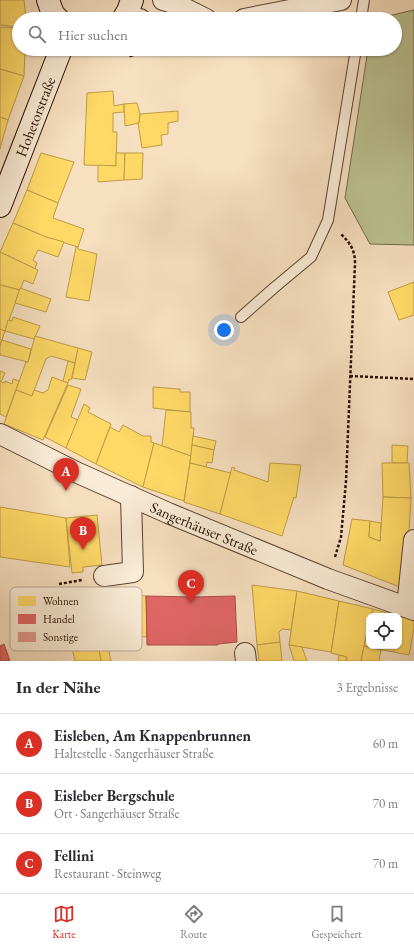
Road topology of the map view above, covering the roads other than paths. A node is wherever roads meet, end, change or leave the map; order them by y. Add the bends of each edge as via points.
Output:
1 (48, 0) edge
2 (132, 0) edge
3 (163, 0) edge
4 (341, 0) edge
5 (364, 0) edge
6 (52, 12) edge
7 (127, 12) edge
8 (192, 12) edge
9 (280, 12) edge
10 (362, 12) edge
11 (58, 56) edge
12 (355, 56) edge
13 (0, 206) edge
14 (241, 317) dead end
15 (0, 434) edge
16 (131, 496) junction
17 (414, 540) edge
18 (104, 576) dead end
19 (410, 608) edge

1 - 6 main road
2 - 7 main road
3 - 8 street
4 - 9 street
5 - 10 lane
11 - 13 main road, Hohetorstraße
12 - 14 lane via 328,220 311,257
15 - 16 street, Sangerhäuser Straße
16 - 18 street via 133,572
16 - 19 street, Sangerhäuser Straße via 328,579
17 - 19 street

